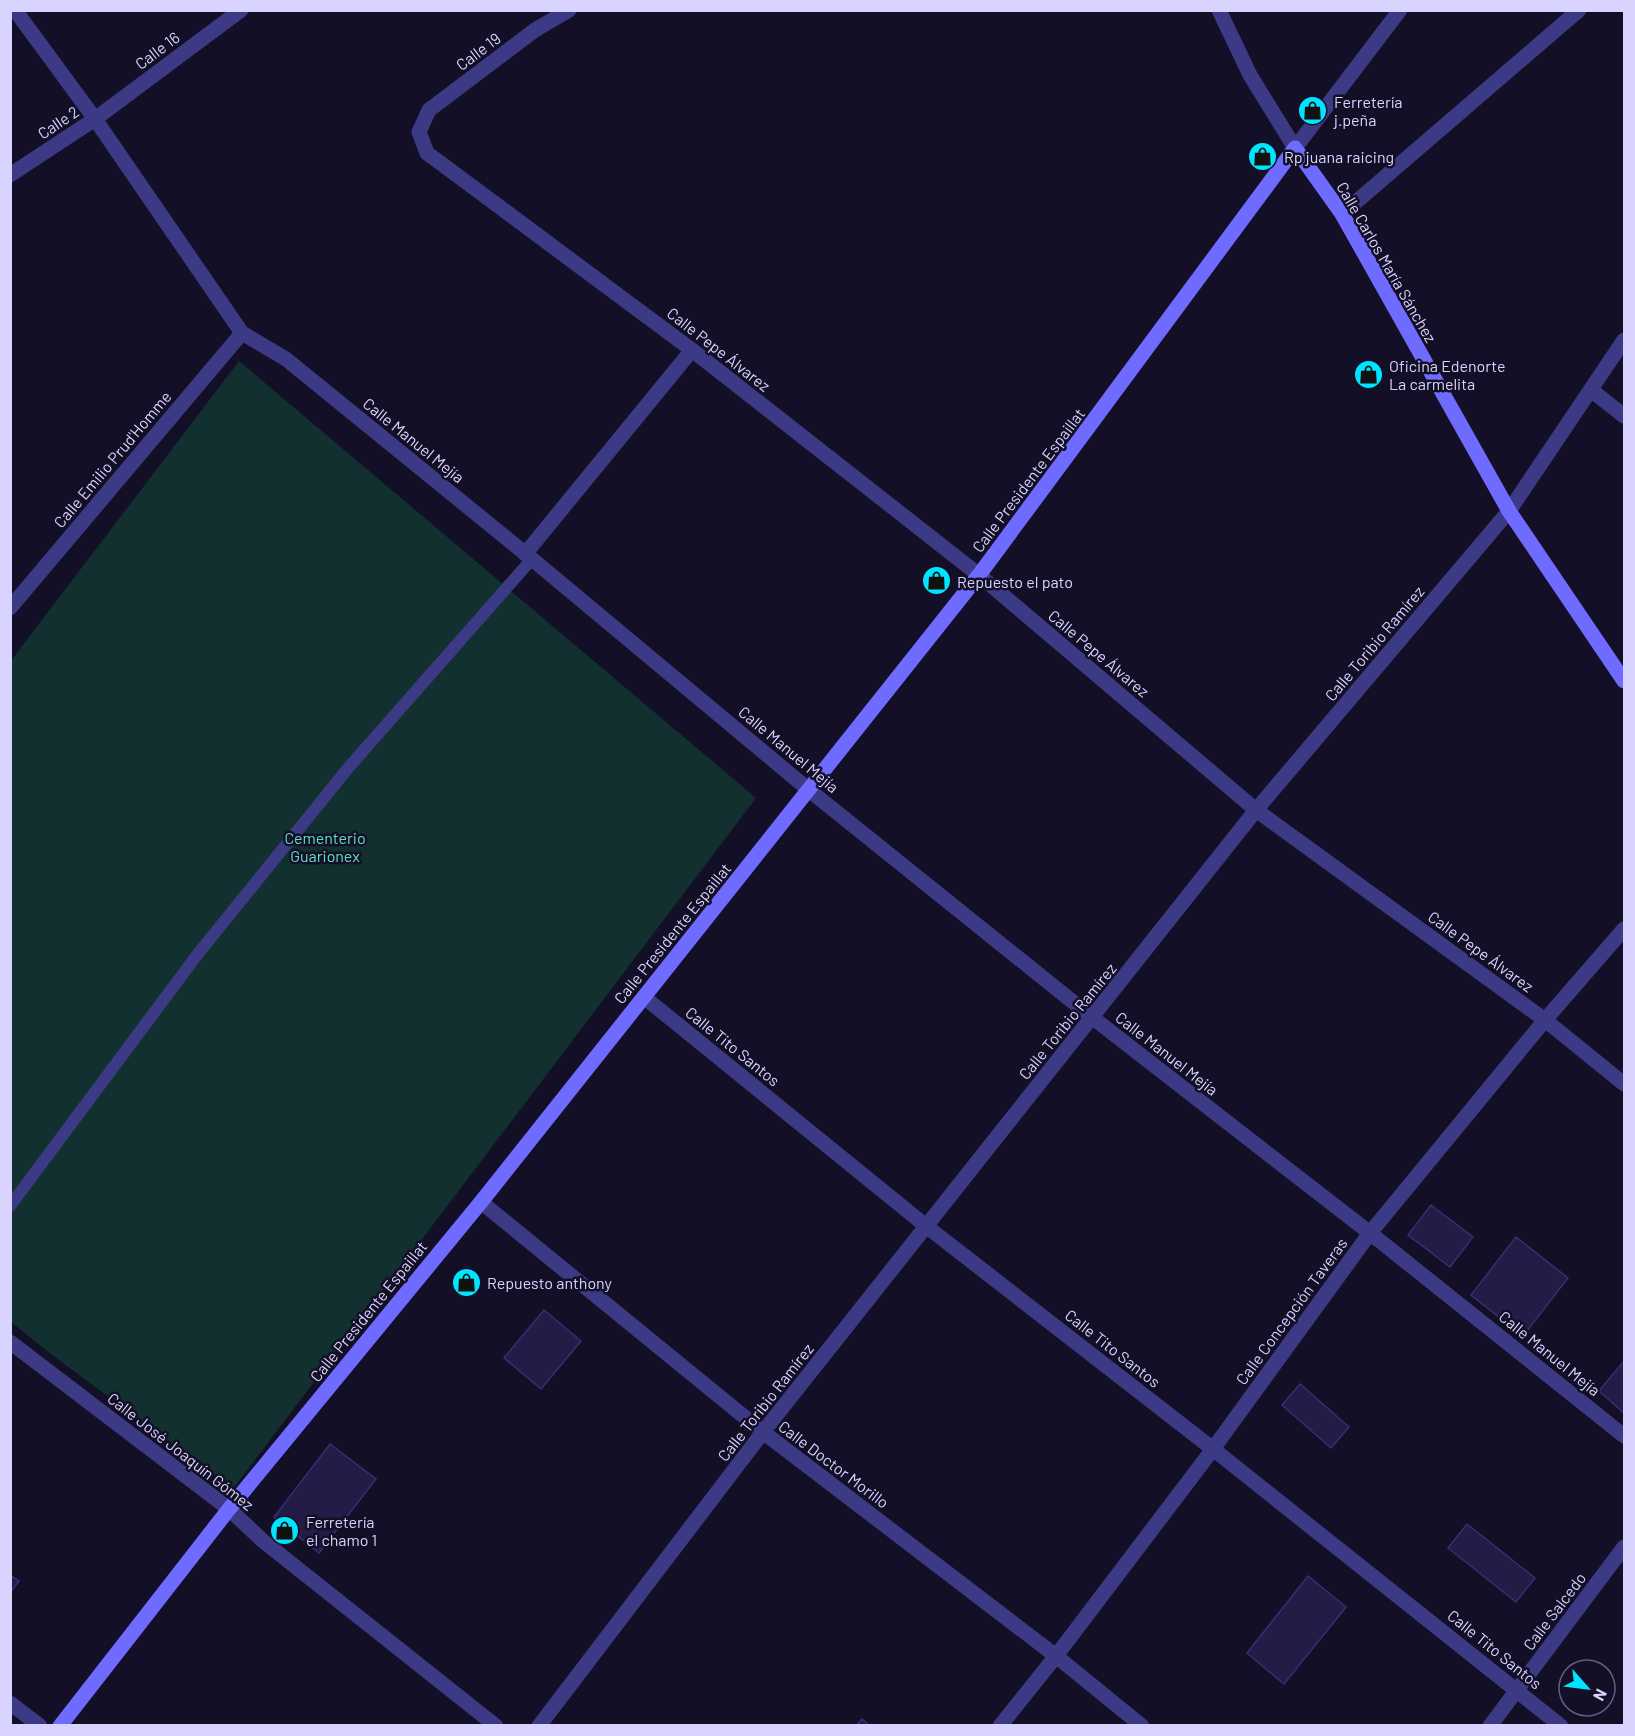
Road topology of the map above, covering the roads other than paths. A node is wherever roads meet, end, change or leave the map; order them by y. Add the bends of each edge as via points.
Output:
1 (15, 10) edge
2 (241, 10) edge
3 (569, 10) edge
4 (1219, 10) edge
5 (1400, 10) edge
6 (1579, 10) edge
7 (95, 119) junction
8 (420, 132) joint
9 (1295, 148) junction
10 (10, 175) edge
11 (1342, 214) junction
12 (242, 333) junction
13 (1624, 340) edge
14 (692, 350) junction
15 (1591, 390) junction
16 (1624, 416) edge
17 (1509, 512) junction
18 (528, 556) junction
19 (980, 575) junction
20 (10, 608) edge
21 (1624, 681) edge
22 (809, 790) junction
23 (1256, 810) junction
24 (1624, 929) edge
25 (644, 997) junction
26 (1093, 1018) junction
27 (1545, 1020) junction
28 (1624, 1084) edge
29 (481, 1202) junction
30 (10, 1206) edge
31 (926, 1226) junction
32 (1370, 1233) junction
33 (10, 1342) edge
34 (763, 1432) junction
35 (1624, 1436) edge
36 (1213, 1449) junction
37 (230, 1509) junction
38 (1624, 1547) edge
39 (1056, 1656) junction
40 (1517, 1690) junction
41 (10, 1703) edge
42 (40, 1725) edge
43 (60, 1725) edge
44 (496, 1725) edge
45 (539, 1725) edge
46 (1000, 1725) edge
47 (1142, 1725) edge
48 (1490, 1725) edge
49 (1561, 1725) edge

1 - 7 street, Calle Manuel Mejía
2 - 7 street, Calle 16
3 - 8 street, Calle 19 via 535,30 429,110
4 - 9 street, Calle Carlos María Sánchez via 1250,75
5 - 9 street
6 - 11 street
7 - 10 street, Calle 2
7 - 12 street, Calle Manuel Mejía
8 - 14 street, Calle Pepe Álvarez via 427,153
9 - 11 street, Calle Carlos María Sánchez
9 - 19 street, Calle Presidente Espaillat
11 - 17 street, Calle Carlos María Sánchez
12 - 18 street, Calle Manuel Mejía via 285,359
12 - 20 street, Calle Emilio Prud'Homme
13 - 15 street, Calle Toribio Ramírez
14 - 18 street
14 - 19 street, Calle Pepe Álvarez
15 - 16 street
15 - 17 street, Calle Toribio Ramírez
17 - 21 street, Calle Carlos María Sánchez
17 - 23 street, Calle Toribio Ramírez
18 - 22 street, Calle Manuel Mejía
18 - 30 lane via 349,767 197,955
19 - 22 street, Calle Presidente Espaillat
19 - 23 street, Calle Pepe Álvarez
22 - 25 street, Calle Presidente Espaillat
22 - 26 street, Calle Manuel Mejía
23 - 26 street, Calle Toribio Ramírez
23 - 27 street, Calle Pepe Álvarez
24 - 27 street, Calle Concepción Taveras
25 - 29 street, Calle Presidente Espaillat
25 - 31 street, Calle Tito Santos
26 - 31 street, Calle Toribio Ramírez
26 - 32 street, Calle Manuel Mejía
27 - 28 street, Calle Pepe Álvarez
27 - 32 street, Calle Concepción Taveras
29 - 34 street, Calle Doctor Morillo
29 - 37 street, Calle Presidente Espaillat
31 - 34 street, Calle Toribio Ramírez
31 - 36 street, Calle Tito Santos
32 - 35 street, Calle Manuel Mejía
32 - 36 street, Calle Concepción Taveras
33 - 37 street, Calle José Joaquín Gómez
34 - 39 street, Calle Doctor Morillo
34 - 45 street, Calle Toribio Ramírez
36 - 39 street, Calle Concepción Taveras
36 - 40 street, Calle Tito Santos
37 - 43 street, Calle Presidente Espaillat
37 - 44 street, Calle José Joaquín Gómez via 263,1541
38 - 40 street, Calle Salcedo
39 - 46 street, Calle Concepción Taveras
39 - 47 street, Calle Doctor Morillo
40 - 48 street, Calle Salcedo
40 - 49 street, Calle Tito Santos
41 - 42 street

